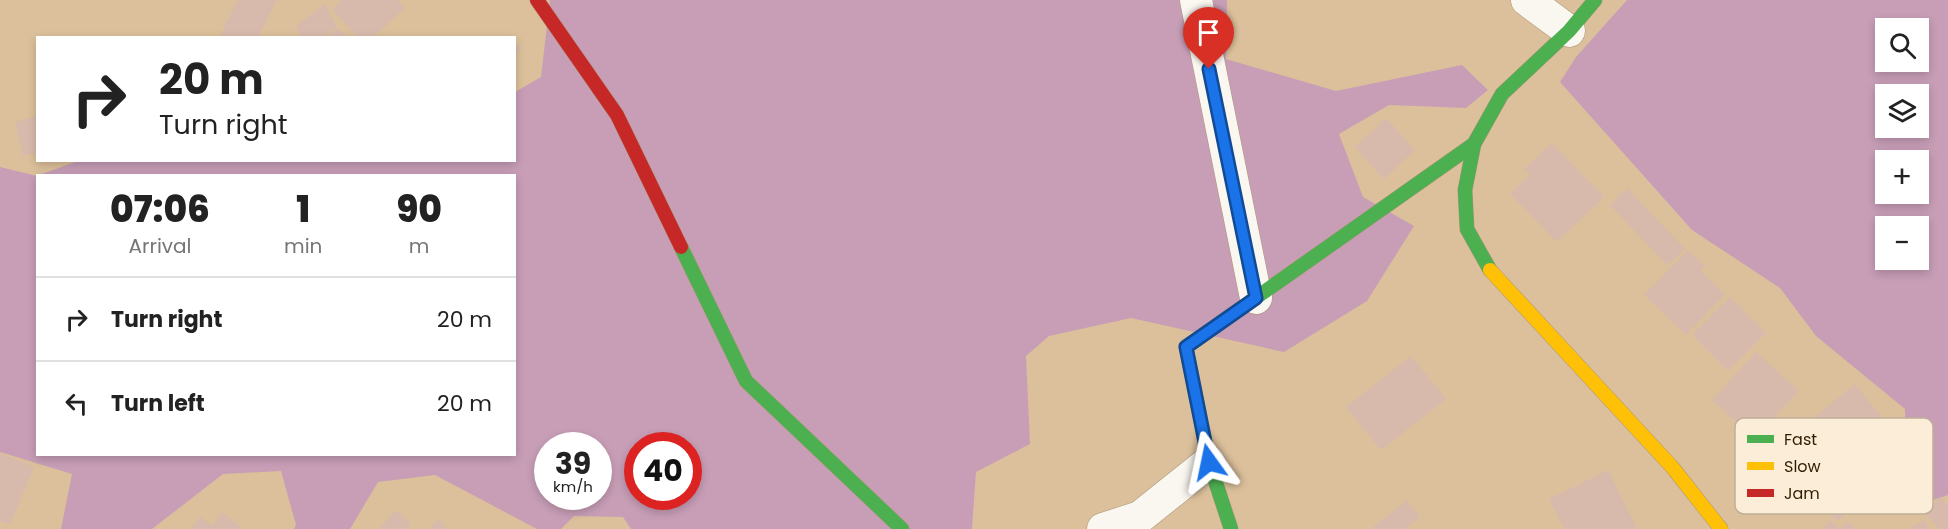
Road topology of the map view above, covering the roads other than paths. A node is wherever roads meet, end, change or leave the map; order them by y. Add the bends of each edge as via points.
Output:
1 (537, 0) edge
2 (1196, 0) edge
3 (1527, 0) edge
4 (1594, 0) edge
5 (1569, 31) junction
6 (1474, 144) junction
7 (1256, 298) junction
8 (1209, 462) junction
9 (902, 529) edge
10 (1103, 529) edge
11 (1232, 529) edge
12 (1720, 529) edge

1 - 9 street via 617,115 746,381
2 - 7 street
3 - 5 street
4 - 5 street
5 - 6 street via 1502,94
6 - 7 street
6 - 12 street via 1465,190 1467,229 1492,274 1673,468
7 - 8 street via 1186,347
8 - 10 street via 1140,517
8 - 11 street

